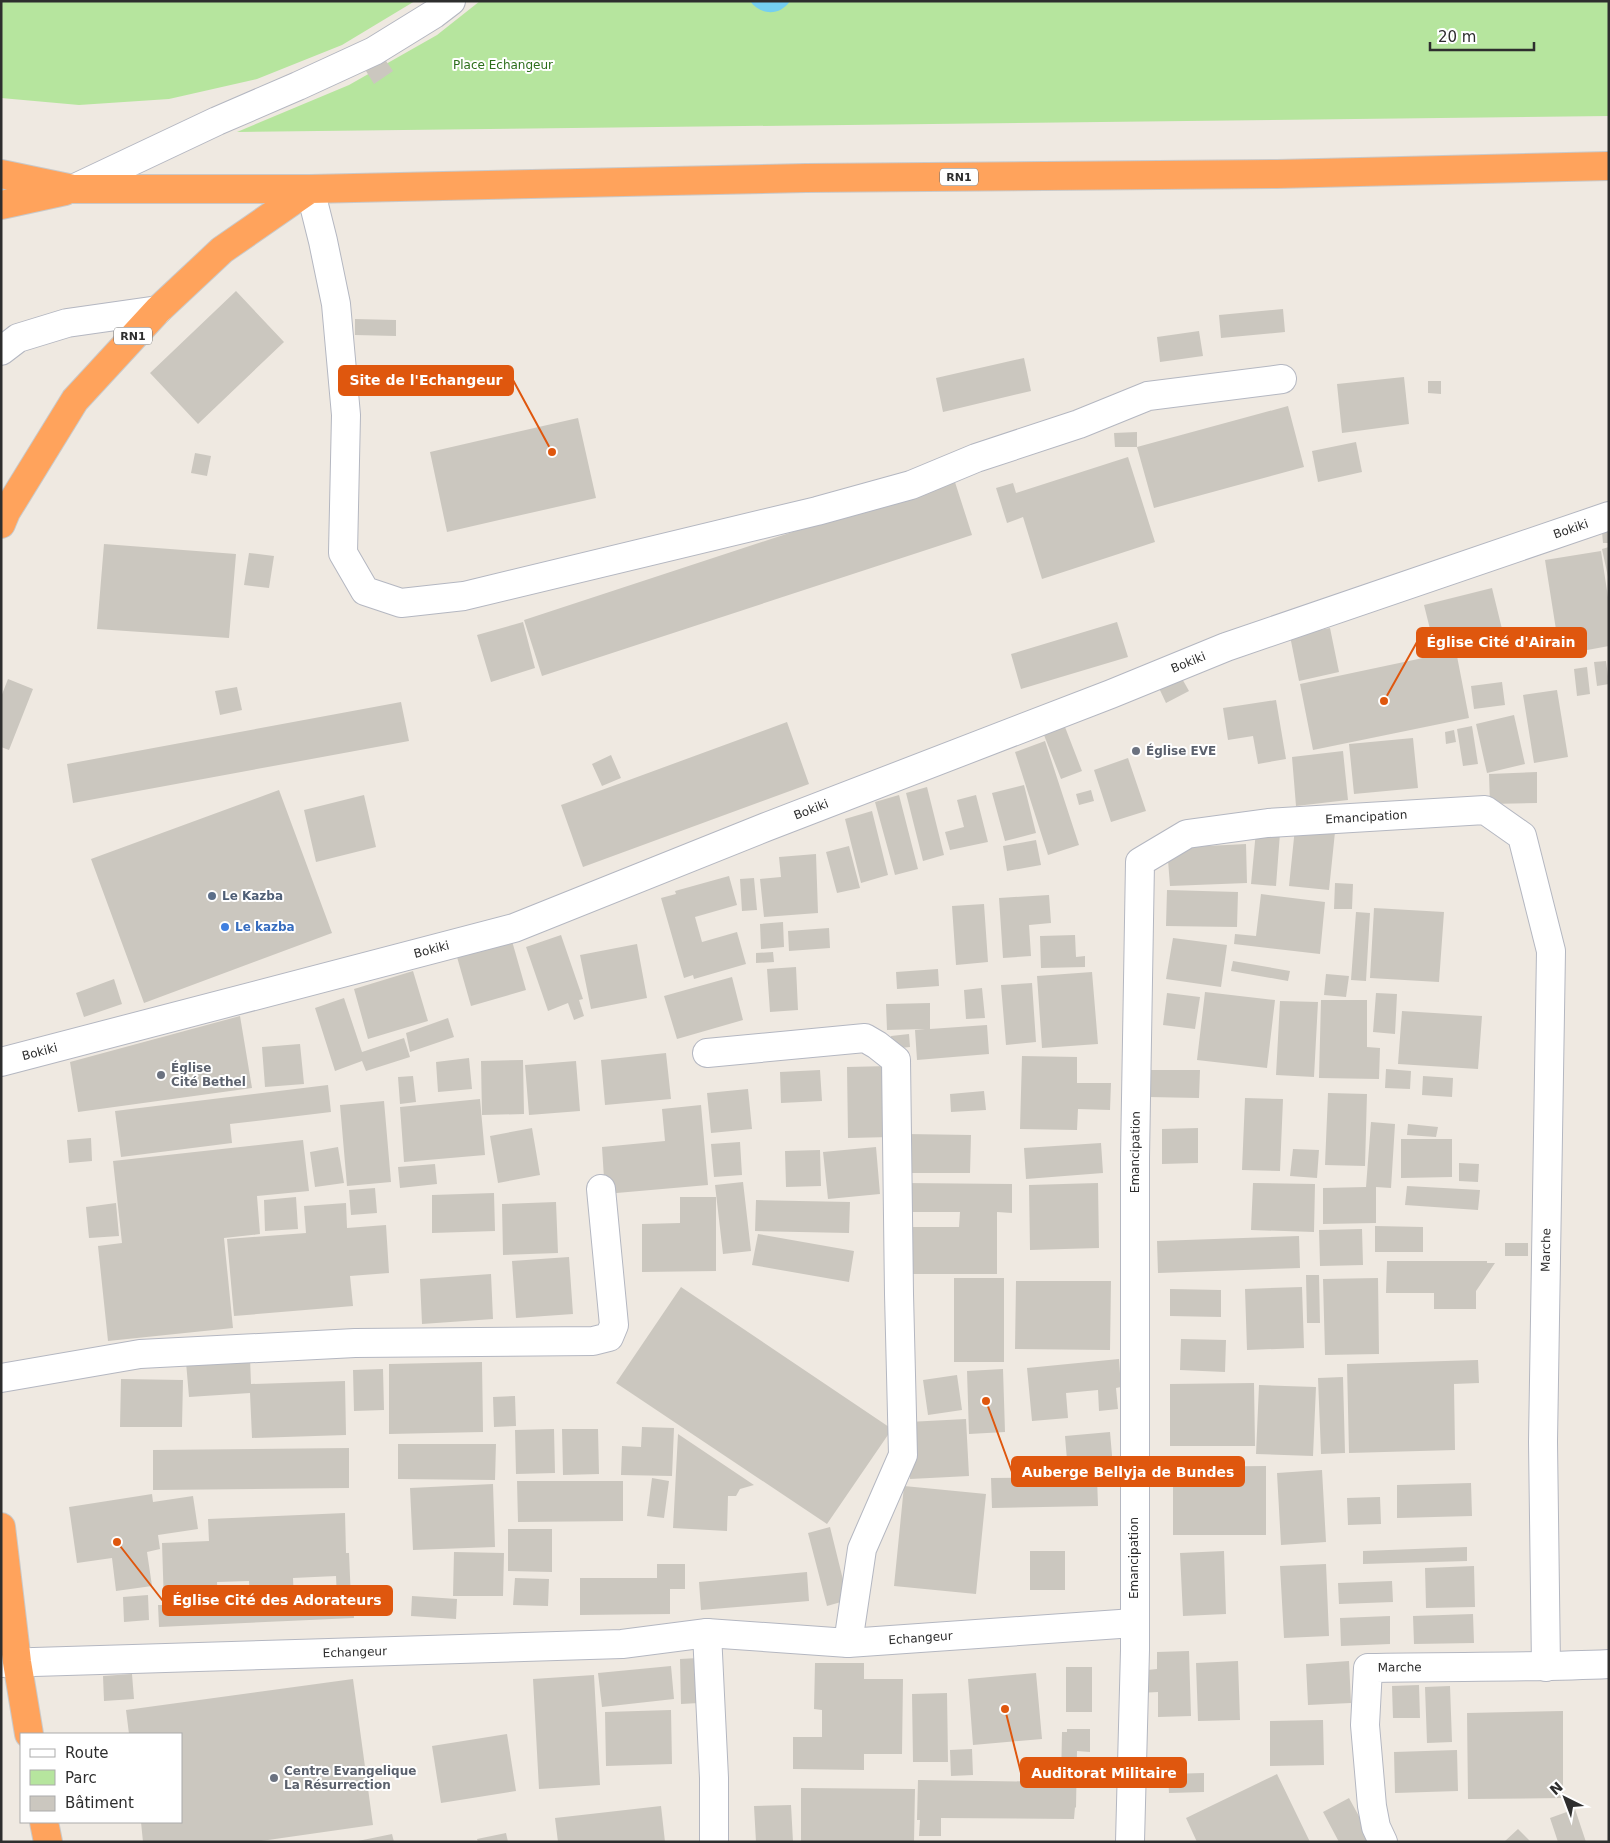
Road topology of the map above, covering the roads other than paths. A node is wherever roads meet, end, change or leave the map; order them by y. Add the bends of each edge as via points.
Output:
1 (451, 1) edge
2 (1607, 171) edge
3 (1, 174) edge
4 (74, 189) junction
5 (310, 189) junction
6 (1, 205) edge
7 (158, 310) junction
8 (1, 351) edge
9 (1282, 379) dead end
10 (1609, 516) edge
11 (1, 524) edge
12 (1522, 836) joint
13 (707, 1053) dead end
14 (1, 1062) edge
15 (601, 1189) dead end
16 (1, 1378) edge
17 (1, 1526) edge
18 (1134, 1623) junction
19 (707, 1633) junction
20 (848, 1642) junction
21 (9, 1663) edge
22 (1609, 1664) edge
23 (1546, 1667) junction
24 (29, 1733) edge
25 (44, 1823) edge
26 (48, 1842) edge
27 (714, 1842) edge
28 (1130, 1842) edge
29 (1382, 1842) edge

1 - 4 street via 374,51 217,120
2 - 5 highway, RN1 via 806,178
3 - 4 highway
4 - 5 highway
4 - 6 highway
5 - 7 highway, RN1 via 222,250
5 - 9 street via 336,304 346,416 342,553 365,591 401,603 464,596 827,508 911,484 1148,396
7 - 8 street via 67,323 18,338
7 - 11 highway, RN1 via 75,400
10 - 14 street, Bokiki via 1226,648 514,928
12 - 18 street, Emancipation via 1485,810 1268,823 1187,834 1140,862 1135,1158
12 - 23 street, Marche via 1551,951 1543,1442
13 - 20 street via 865,1038 896,1060 903,1455 862,1549
15 - 16 street via 614,1325 609,1337 593,1341 355,1343 140,1354
17 - 21 highway
18 - 20 street, Echangeur
18 - 28 street, Emancipation
19 - 20 street, Echangeur
19 - 21 street, Echangeur via 622,1644
19 - 27 street
21 - 24 highway
22 - 23 street, Marche
23 - 29 street, Marche via 1368,1668 1365,1734 1372,1806
25 - 26 highway

